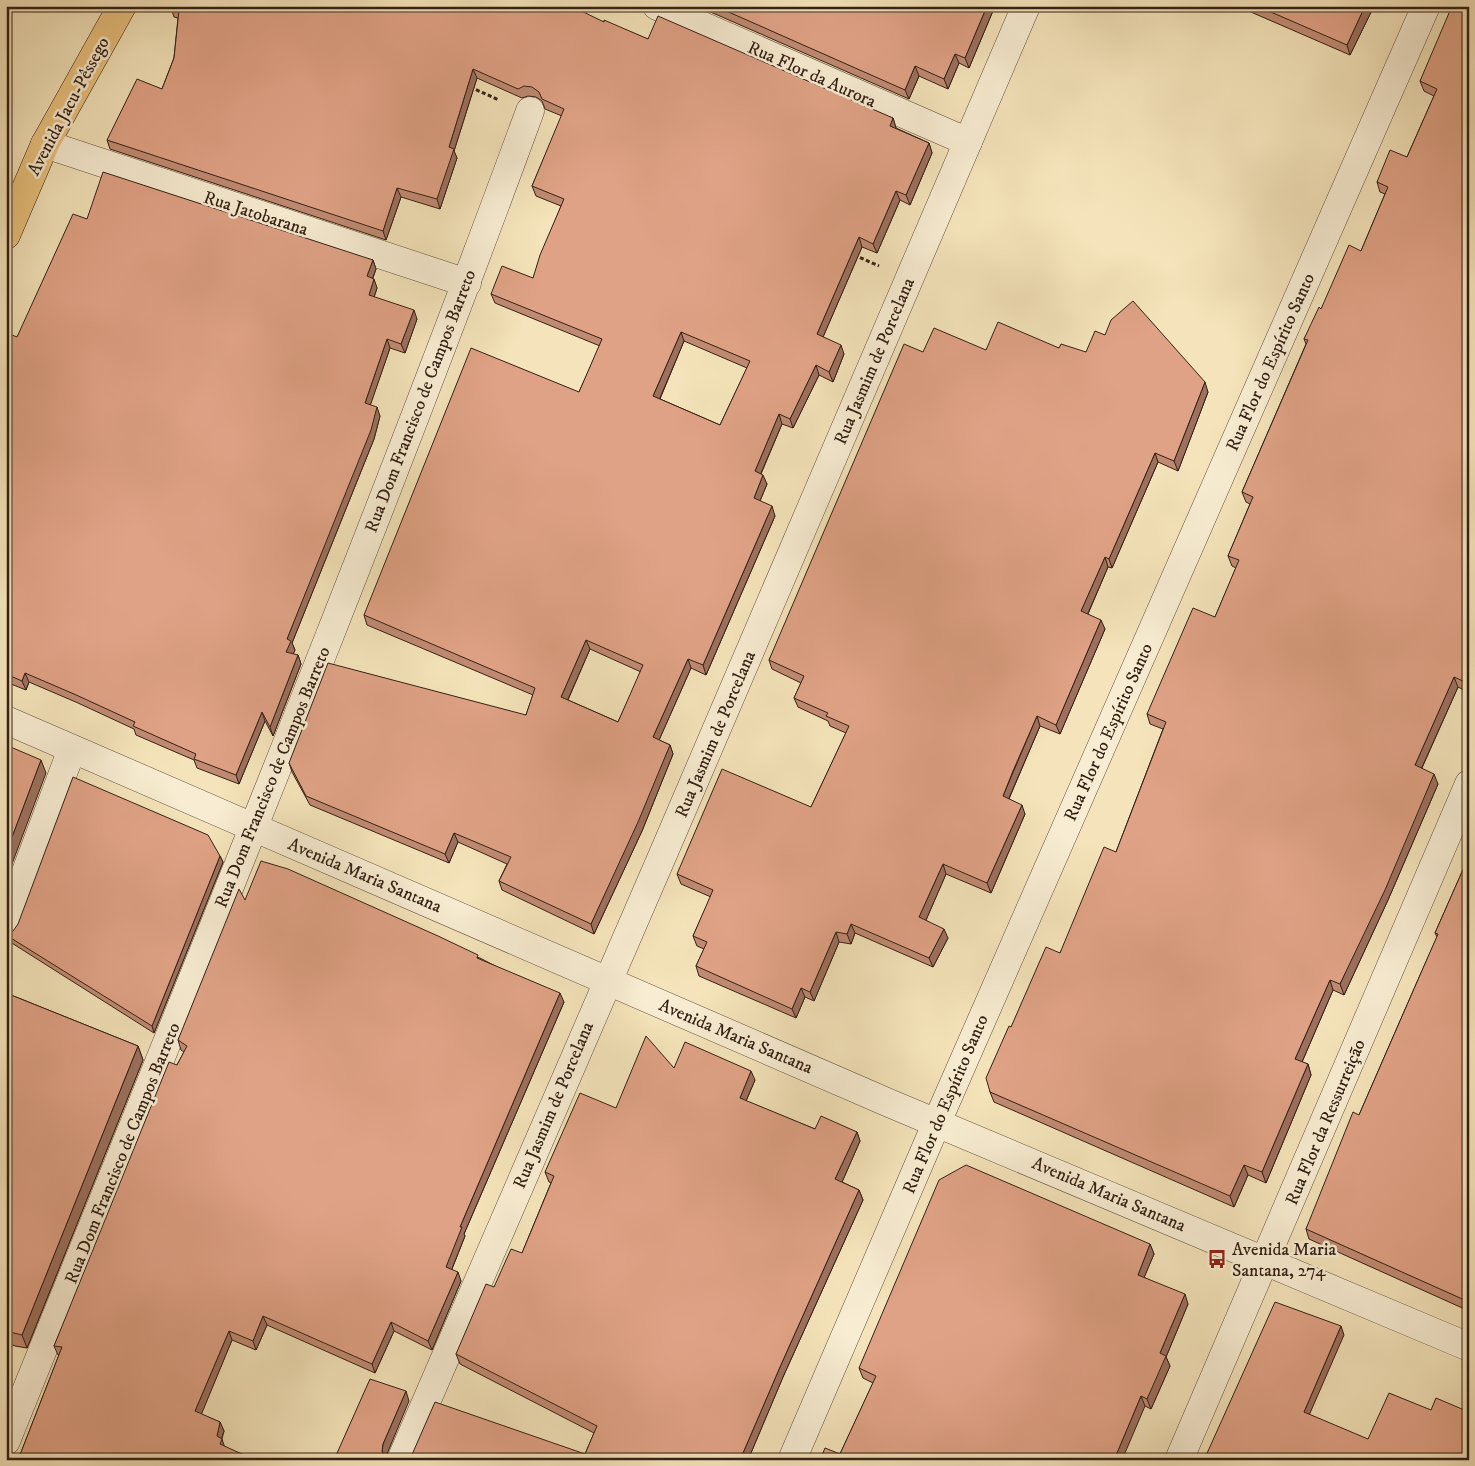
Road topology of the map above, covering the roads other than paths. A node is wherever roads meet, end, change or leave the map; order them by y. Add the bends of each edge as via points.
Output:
1 (122, 6) edge
2 (657, 6) edge
3 (1026, 6) edge
4 (1426, 6) edge
5 (530, 111) road end
6 (968, 142) junction
7 (45, 144) junction
8 (6, 235) edge
9 (467, 283) junction
10 (6, 720) edge
11 (72, 749) junction
12 (1469, 784) edge
13 (253, 827) junction
14 (6, 925) edge
15 (608, 980) junction
16 (937, 1122) junction
17 (1266, 1260) junction
18 (1469, 1347) edge
19 (6, 1441) edge
20 (401, 1460) edge
21 (792, 1460) edge
22 (1179, 1460) edge

1 - 7 highway, Avenida Jacu-Pêssego
2 - 6 street, Rua Flor da Aurora
3 - 6 street, Rua Jasmim de Porcelana
4 - 16 street, Rua Flor do Espírito Santo
5 - 9 street, Rua Dom Francisco de Campos Barreto
6 - 15 street, Rua Jasmim de Porcelana
7 - 8 highway, Avenida Jacu-Pêssego
7 - 9 street, Rua Jatobarana
9 - 13 street, Rua Dom Francisco de Campos Barreto
10 - 11 street, Avenida Maria Santana
11 - 13 street, Avenida Maria Santana
11 - 14 street
12 - 17 street, Rua Flor da Ressurreição
13 - 15 street, Avenida Maria Santana
13 - 19 street, Rua Dom Francisco de Campos Barreto
15 - 16 street, Avenida Maria Santana
15 - 20 street, Rua Jasmim de Porcelana
16 - 17 street, Avenida Maria Santana
16 - 21 street, Rua Flor do Espírito Santo
17 - 18 street, Avenida Maria Santana
17 - 22 street, Rua Flor da Ressurreição

